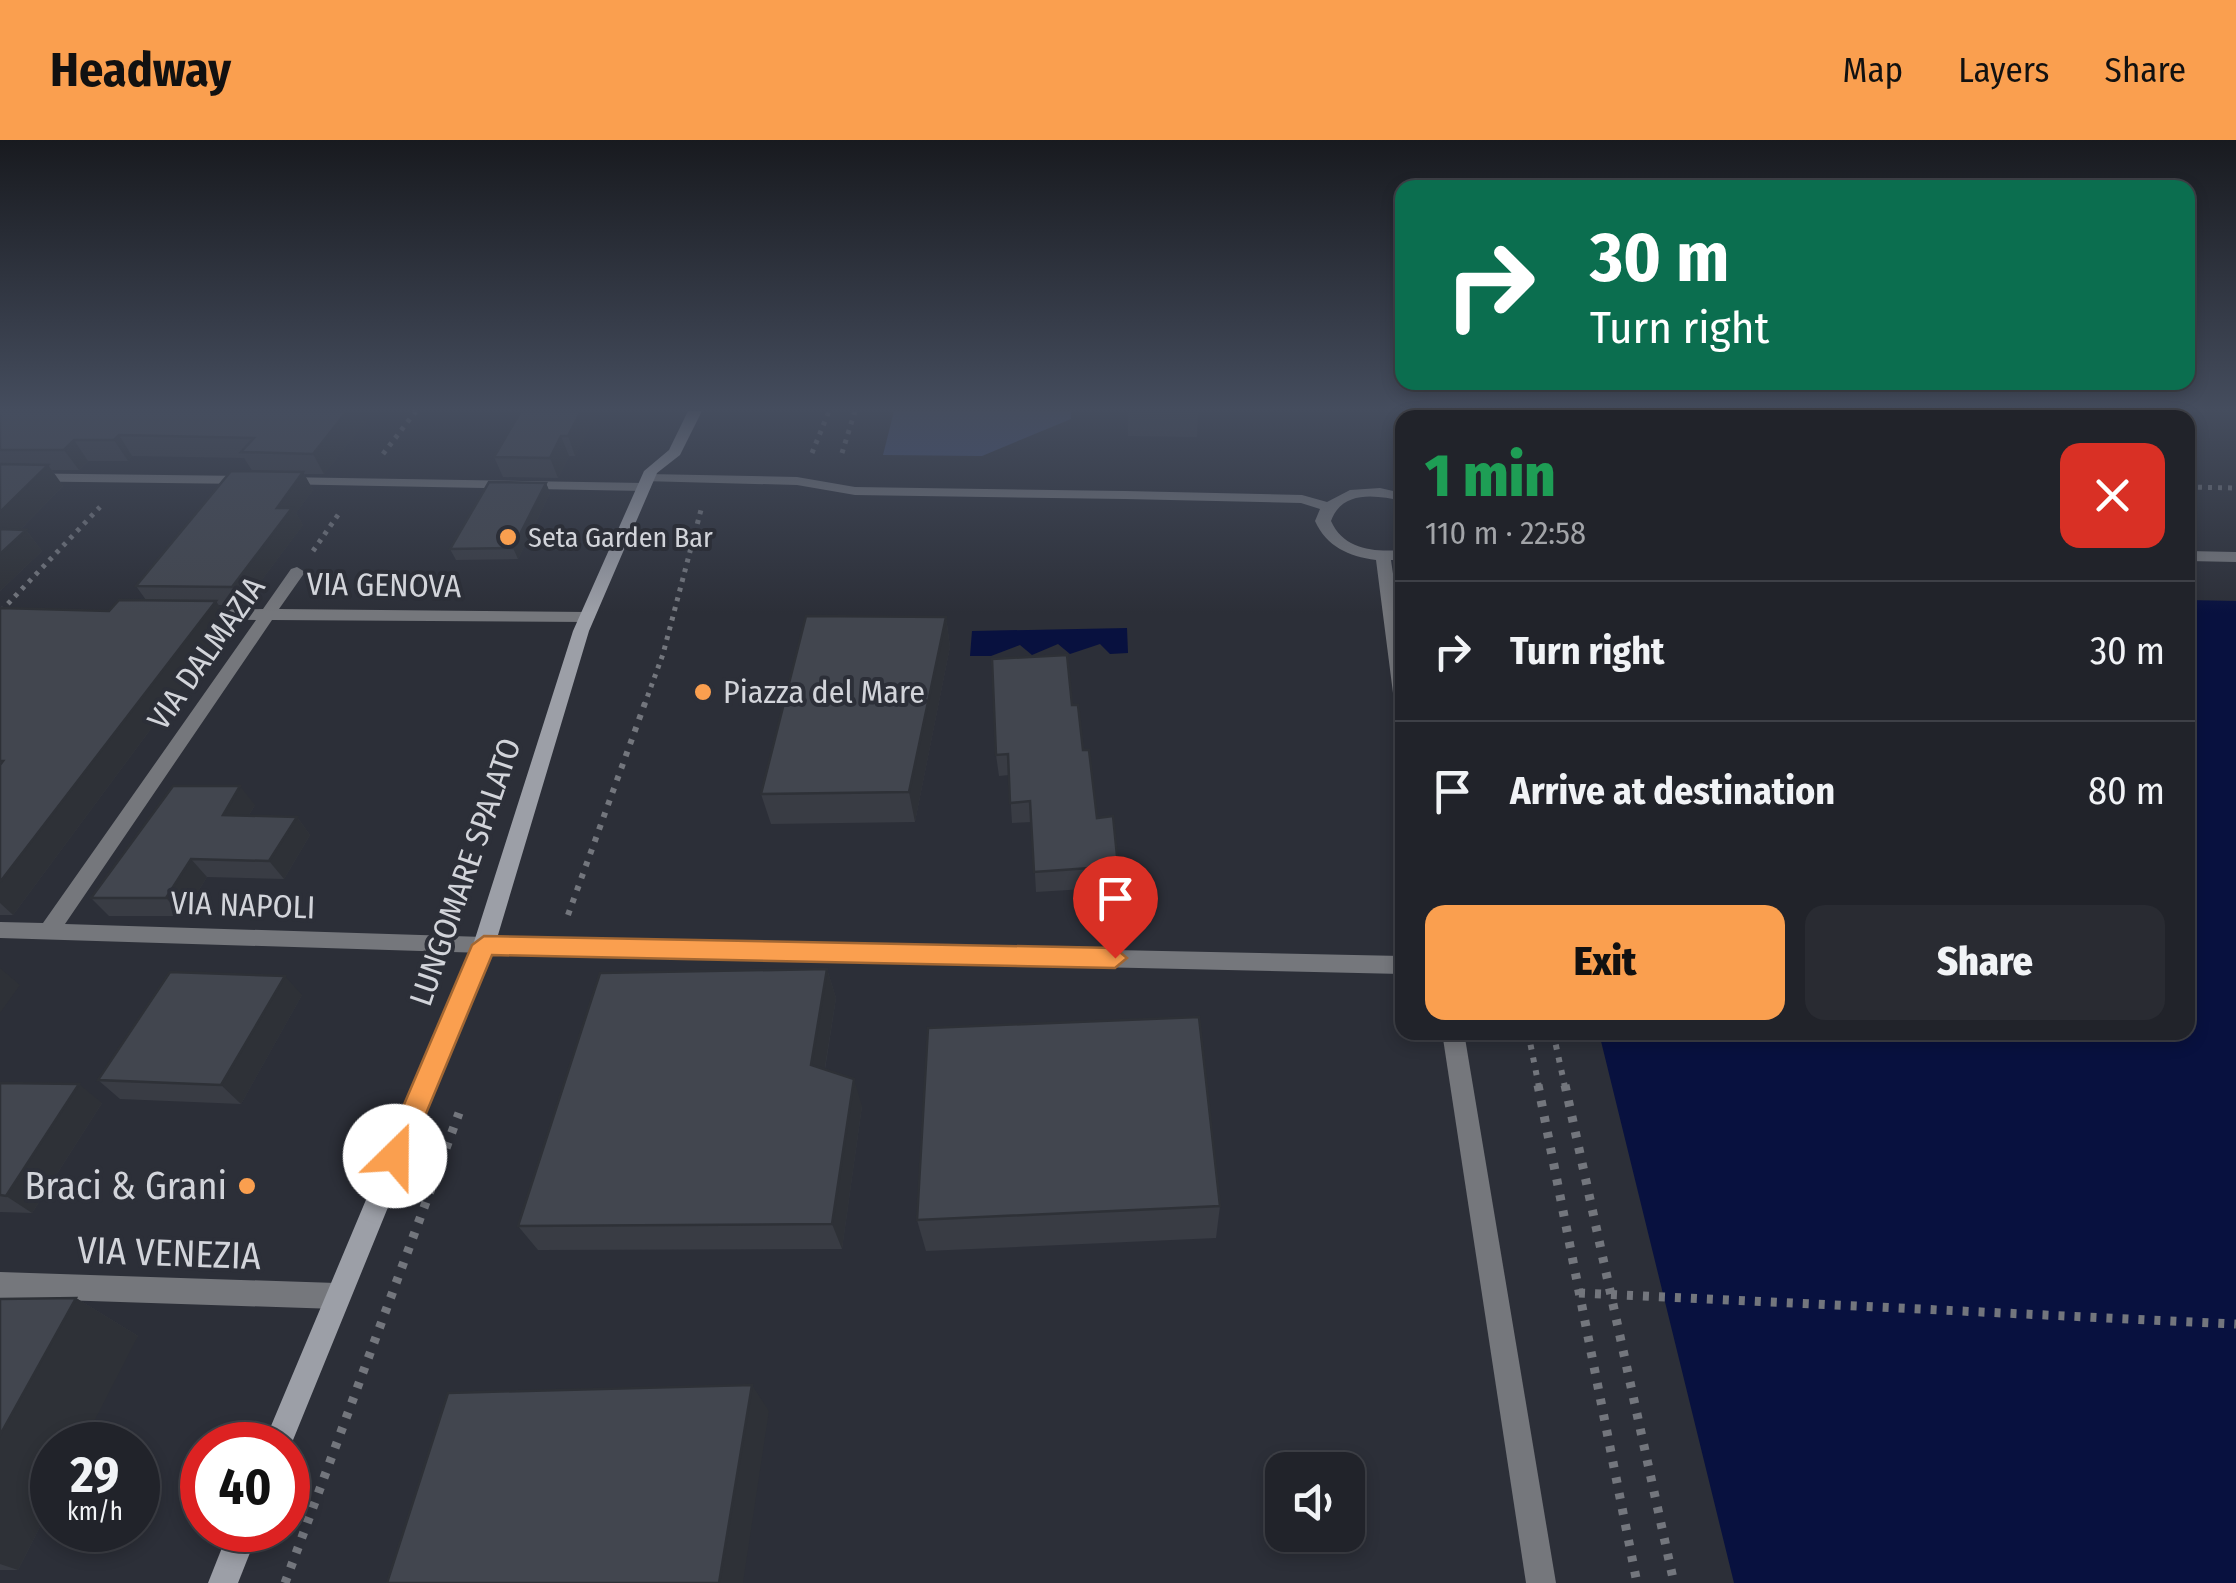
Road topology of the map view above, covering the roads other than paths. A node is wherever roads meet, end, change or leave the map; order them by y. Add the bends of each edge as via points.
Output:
1 (86, 478) edge
2 (650, 478) edge
3 (646, 482) junction
4 (1395, 496) edge
5 (1328, 507) junction
6 (1395, 555) edge
7 (1383, 556) junction
8 (2195, 556) edge
9 (2236, 557) edge
10 (298, 572) road end
11 (175, 613) edge
12 (271, 614) junction
13 (587, 618) junction
14 (1395, 643) edge
15 (0, 930) edge
16 (49, 931) junction
17 (484, 945) junction
18 (1395, 965) edge
19 (1455, 1040) edge
20 (0, 1285) edge
21 (336, 1296) junction
22 (287, 1422) edge
23 (235, 1552) edge
24 (223, 1583) edge
25 (1541, 1583) edge

1 - 3 street
2 - 3 street, LUNGOMARE SPALATO
3 - 5 street via 1302,499
3 - 13 street, LUNGOMARE SPALATO
4 - 5 street via 1358,493
5 - 7 street via 1323,521 1335,540
6 - 7 street
7 - 14 street
8 - 9 street
10 - 12 street, VIA DALMAZIA
11 - 12 street, VIA GENOVA
12 - 13 street, VIA GENOVA
12 - 16 street, VIA DALMAZIA
13 - 17 street, LUNGOMARE SPALATO
15 - 16 street, VIA NAPOLI
16 - 17 street, VIA NAPOLI
17 - 18 street, VIA NAPOLI
17 - 21 street, LUNGOMARE SPALATO
19 - 25 street
20 - 21 street, VIA VENEZIA
21 - 22 street, LUNGOMARE SPALATO
23 - 24 street

